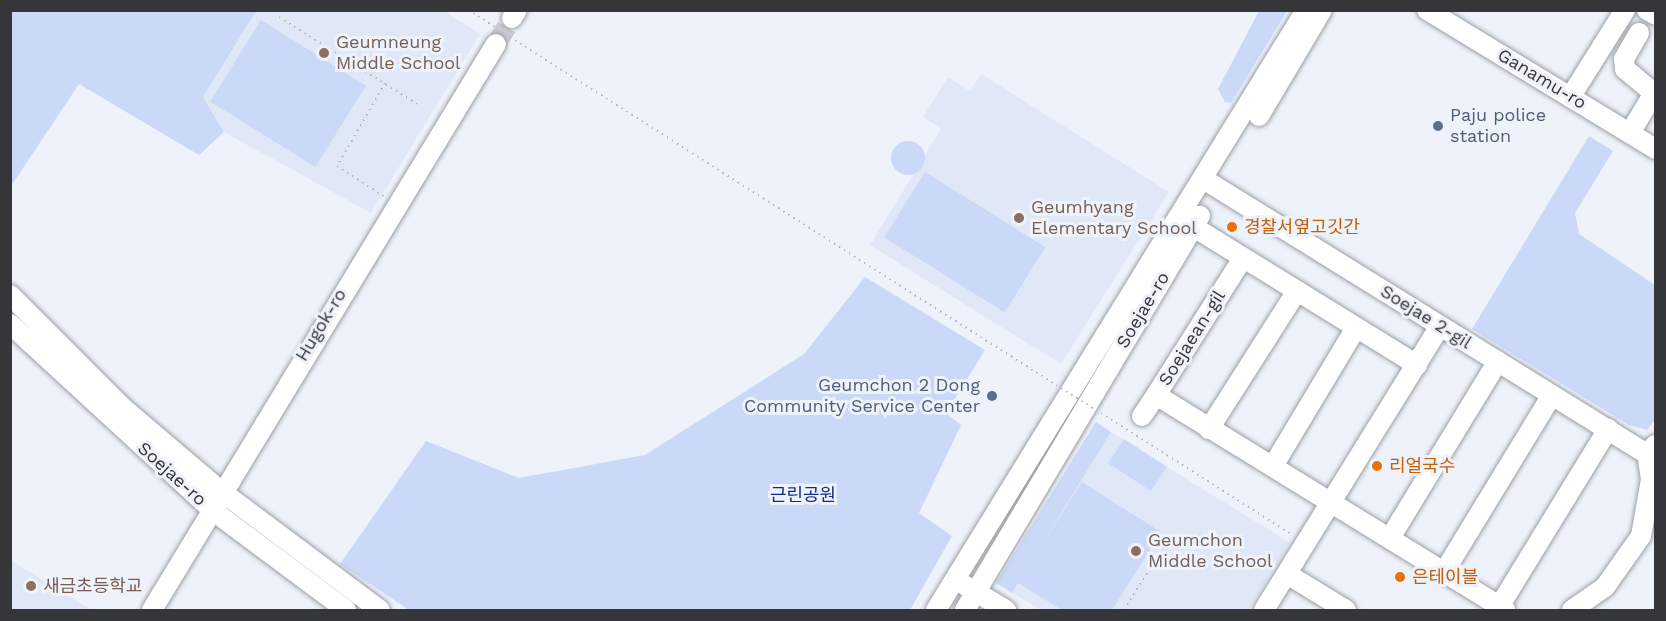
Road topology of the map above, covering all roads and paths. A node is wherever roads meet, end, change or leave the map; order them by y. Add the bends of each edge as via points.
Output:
1 (468, 10) edge
2 (1306, 10) edge
3 (1322, 10) edge
4 (1427, 10) edge
5 (1625, 10) edge
6 (1647, 10) edge
7 (1656, 15) edge
8 (279, 17) dead end
9 (1639, 33) dead end
10 (496, 44) tunnel mouth
11 (385, 83) junction
12 (1654, 89) edge
13 (1571, 96) junction
14 (417, 104) dead end
15 (1630, 133) junction
16 (1656, 149) edge
17 (1211, 184) junction
18 (396, 203) junction
19 (1187, 223) junction
20 (1243, 258) junction
21 (1297, 291) junction
22 (10, 295) edge
23 (10, 324) edge
24 (1440, 326) junction
25 (1356, 328) junction
26 (981, 338) dead end
27 (1498, 361) junction
28 (1417, 365) junction
29 (1056, 385) junction
30 (1156, 395) junction
31 (1552, 395) junction
32 (1142, 416) dead end
33 (1209, 429) junction
34 (1608, 429) junction
35 (1651, 449) edge
36 (1273, 466) junction
37 (222, 492) junction
38 (1332, 501) junction
39 (212, 510) junction
40 (1169, 538) dead end
41 (1390, 538) junction
42 (1306, 543) junction
43 (1444, 572) junction
44 (1287, 574) junction
45 (956, 580) junction
46 (976, 592) junction
47 (1502, 609) edge
48 (152, 610) edge
49 (346, 610) edge
50 (380, 610) edge
51 (936, 610) edge
52 (965, 610) edge
53 (1006, 610) edge
54 (1124, 610) edge
55 (1264, 610) edge
56 (1346, 610) edge
57 (1572, 610) edge

1 - 29 path
2 - 17 street
3 - 17 street
4 - 13 street, Ganamu-ro
5 - 13 street
6 - 7 street
8 - 11 path
9 - 12 street via 1624,59 1625,69
10 - 18 street, Hugok-ro
11 - 14 path
11 - 18 path via 337,166
12 - 15 street
13 - 15 street, Ganamu-ro
15 - 16 street, Ganamu-ro
17 - 19 street
17 - 24 street, Soejae 2-gil
18 - 37 street, Hugok-ro
19 - 20 street
19 - 45 street
19 - 46 street, Soejae-ro
20 - 21 street
20 - 30 street, Soejaean-gil
21 - 25 street
21 - 33 street
22 - 37 street, Soejae-ro via 122,407
23 - 39 street, Soejae-ro
24 - 27 street, Soejae 2-gil
24 - 28 street
25 - 28 street
25 - 36 street
26 - 29 path
27 - 31 street, Soejae 2-gil
27 - 41 street
28 - 38 street
29 - 42 path, bridge
30 - 32 street
30 - 33 street, Soejaean-gil
31 - 34 street, Soejae 2-gil
31 - 43 street
33 - 36 street, Soejaean-gil
34 - 35 street, Soejae 2-gil
34 - 47 street, Soejaean-gil
35 - 57 street via 1651,479 1641,536 1605,587
36 - 38 street, Soejaean-gil
37 - 39 street, Hugok-ro
37 - 50 street, Soejae-ro
38 - 41 street, Soejaean-gil
38 - 42 street
39 - 48 street, Hugok-ro
39 - 49 street, Soejae-ro
40 - 54 path
41 - 43 street, Soejaean-gil
42 - 44 street
43 - 47 street, Soejaean-gil
44 - 55 street
44 - 56 street
45 - 46 street
45 - 51 street
46 - 52 street, Soejae-ro
46 - 53 street

